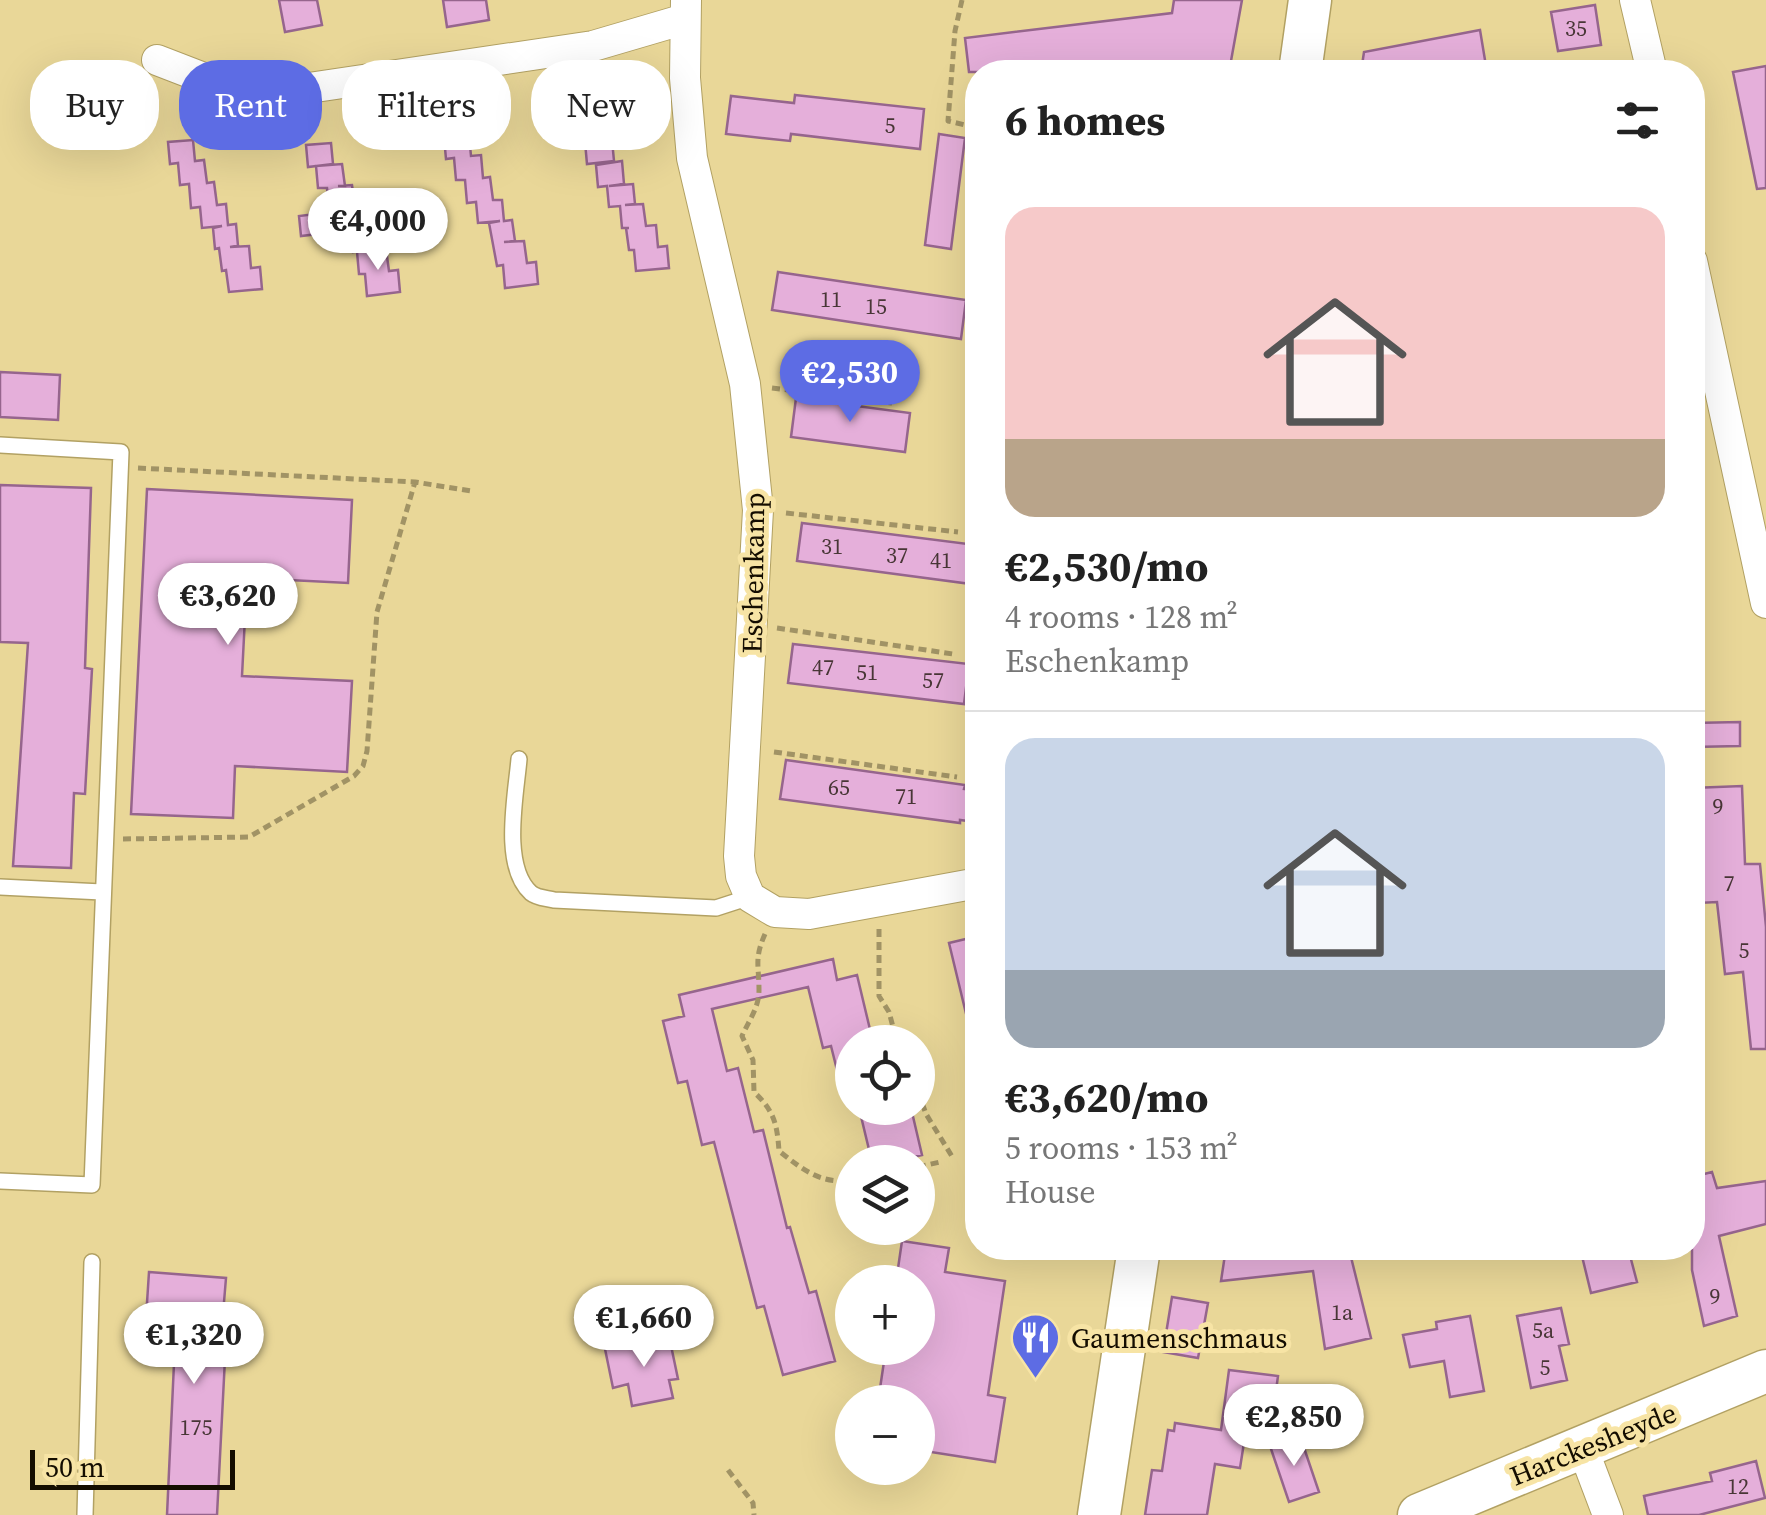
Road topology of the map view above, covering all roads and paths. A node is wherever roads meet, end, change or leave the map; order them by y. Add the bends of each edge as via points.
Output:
1 (962, 0) edge
2 (1310, 0) edge
3 (1635, 0) edge
4 (686, 10) edge
5 (1302, 60) edge
6 (1649, 60) edge
7 (159, 61) edge
8 (965, 125) edge
9 (1705, 322) edge
10 (745, 384) junction
11 (892, 403) dead end
12 (0, 445) edge
13 (120, 467) junction
14 (415, 482) junction
15 (471, 491) dead end
16 (758, 510) junction
17 (958, 532) dead end
18 (1766, 603) edge
19 (754, 625) junction
20 (953, 654) dead end
21 (746, 748) junction
22 (519, 759) dead end
23 (957, 776) dead end
24 (104, 840) junction
25 (965, 885) edge
26 (0, 887) edge
27 (102, 892) junction
28 (880, 900) junction
29 (763, 904) junction
30 (892, 1025) edge
31 (933, 1125) edge
32 (954, 1158) dead end
33 (940, 1162) dead end
34 (935, 1163) edge
35 (835, 1179) edge
36 (0, 1181) edge
37 (1136, 1260) edge
38 (92, 1262) dead end
39 (1766, 1371) edge
40 (1583, 1449) junction
41 (728, 1470) dead end
42 (86, 1515) edge
43 (754, 1515) edge
44 (1100, 1515) edge
45 (1419, 1515) edge
46 (1608, 1515) edge

1 - 8 path via 948,121
2 - 5 main road
3 - 6 street
4 - 7 street via 593,46 302,89 214,82
4 - 10 street, Eschenkamp via 692,158
9 - 18 street
10 - 11 path
10 - 16 street, Eschenkamp
12 - 13 lane via 121,452
13 - 14 path
13 - 24 lane
14 - 15 path
14 - 24 path via 377,612 363,766 249,837
16 - 17 path
16 - 19 street, Eschenkamp
19 - 20 path
19 - 21 street, Eschenkamp
21 - 23 path
21 - 29 street, Eschenkamp via 741,876
22 - 29 lane via 514,860 534,896 716,908
24 - 27 lane
25 - 28 street
26 - 27 lane
27 - 36 lane via 92,1186
28 - 29 street via 809,914
28 - 30 path via 879,996
29 - 35 path via 759,992 742,1036 753,1060 754,1092 772,1110 779,1151 819,1178
31 - 32 path
33 - 34 path
37 - 44 main road
38 - 42 lane
39 - 40 main road, Harckesheyde
40 - 45 main road, Harckesheyde
40 - 46 street
41 - 43 path via 753,1503

